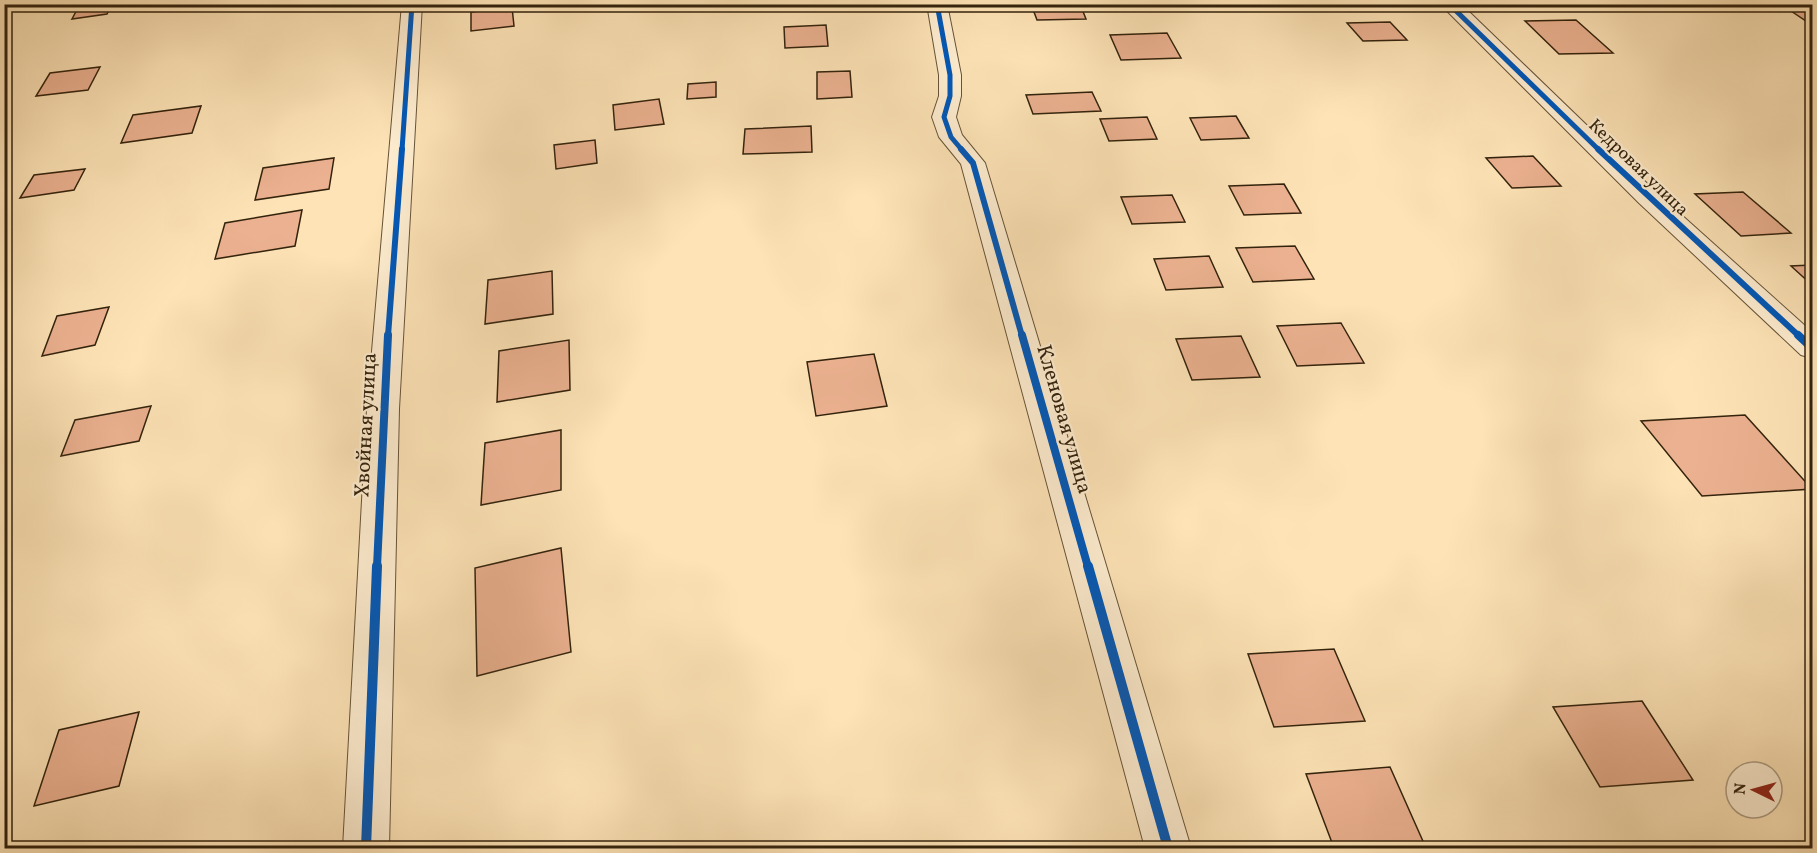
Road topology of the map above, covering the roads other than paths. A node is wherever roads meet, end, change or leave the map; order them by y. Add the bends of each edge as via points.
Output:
1 (412, 4) edge
2 (937, 4) edge
3 (1449, 4) edge
4 (1812, 348) edge
5 (366, 849) edge
6 (1168, 849) edge

1 - 5 street, Хвойная улица via 382,409
2 - 6 street, Кленовая улица via 950,75 944,117 951,137 973,163
3 - 4 street, Кедровая улица via 1648,198

